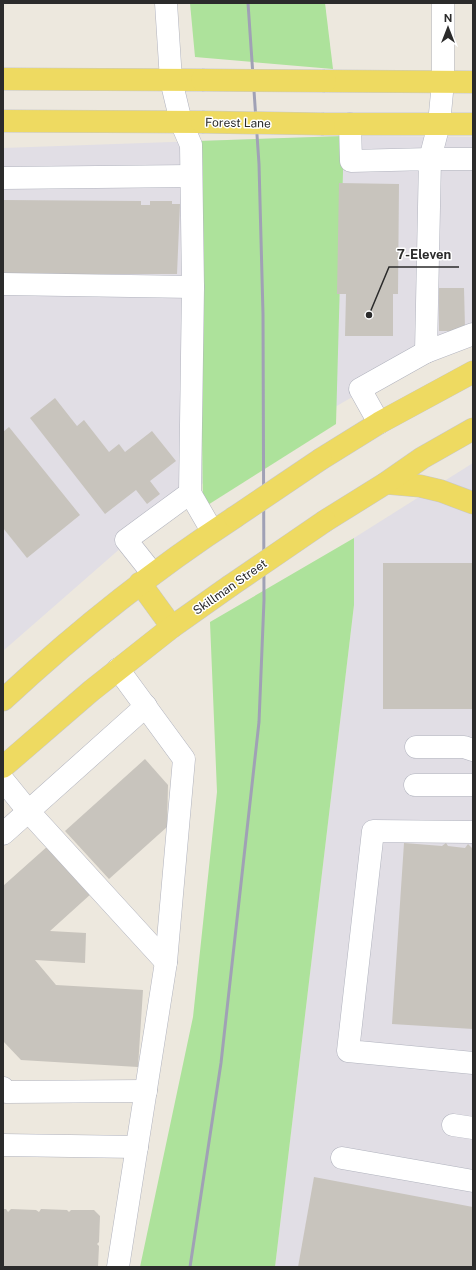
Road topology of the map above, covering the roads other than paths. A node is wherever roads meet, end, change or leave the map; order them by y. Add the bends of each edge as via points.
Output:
1 (166, 3) edge
2 (443, 3) edge
3 (3, 79) edge
4 (171, 80) junction
5 (443, 82) junction
6 (473, 82) edge
7 (3, 121) edge
8 (181, 122) junction
9 (350, 124) junction
10 (439, 124) junction
11 (473, 124) edge
12 (430, 159) junction
13 (473, 159) edge
14 (191, 176) junction
15 (3, 178) edge
16 (3, 284) edge
17 (193, 287) junction
18 (473, 334) edge
19 (426, 352) junction
20 (473, 372) edge
21 (379, 423) junction
22 (473, 429) edge
23 (386, 483) junction
24 (190, 493) junction
25 (473, 502) edge
26 (212, 531) junction
27 (147, 578) junction
28 (172, 627) junction
29 (118, 670) junction
30 (3, 700) edge
31 (146, 706) junction
32 (416, 747) dead end
33 (473, 750) edge
34 (3, 767) edge
35 (3, 780) edge
36 (473, 785) edge
37 (415, 786) dead end
38 (29, 812) junction
39 (473, 832) edge
40 (3, 834) edge
41 (166, 962) junction
42 (473, 1063) edge
43 (4, 1091) edge
44 (146, 1092) junction
45 (3, 1145) edge
46 (137, 1147) junction
47 (342, 1158) dead end
48 (473, 1181) edge
49 (118, 1267) edge

1 - 4 street
2 - 5 street
3 - 4 main road
4 - 5 main road, bridge
4 - 8 street
5 - 6 main road
5 - 10 street
7 - 8 main road, Forest Lane
8 - 9 main road, Forest Lane, bridge
8 - 14 street via 191,145
9 - 10 main road, Forest Lane
9 - 12 street via 351,161
10 - 11 main road, Forest Lane
10 - 12 street
12 - 13 street
12 - 19 street
14 - 15 street
14 - 17 street
16 - 17 street
17 - 24 street
18 - 19 street
19 - 21 street via 360,389
20 - 21 main road
21 - 26 main road, bridge
22 - 23 main road, Skillman Street via 422,458
23 - 25 main road via 420,486
23 - 28 main road, Skillman Street, bridge via 325,521
24 - 26 street
24 - 27 street via 126,540
26 - 27 main road
27 - 28 main road
27 - 30 main road via 46,659
28 - 29 main road, Skillman Street
29 - 31 street
29 - 34 main road, Skillman Street via 74,704
31 - 38 street
31 - 41 street via 184,759
32 - 33 street via 464,747
35 - 38 street
36 - 37 street
38 - 40 street
38 - 41 street
39 - 42 street via 373,831 348,1051
41 - 44 street
43 - 44 street
44 - 46 street
45 - 46 street
46 - 49 street
47 - 48 street

